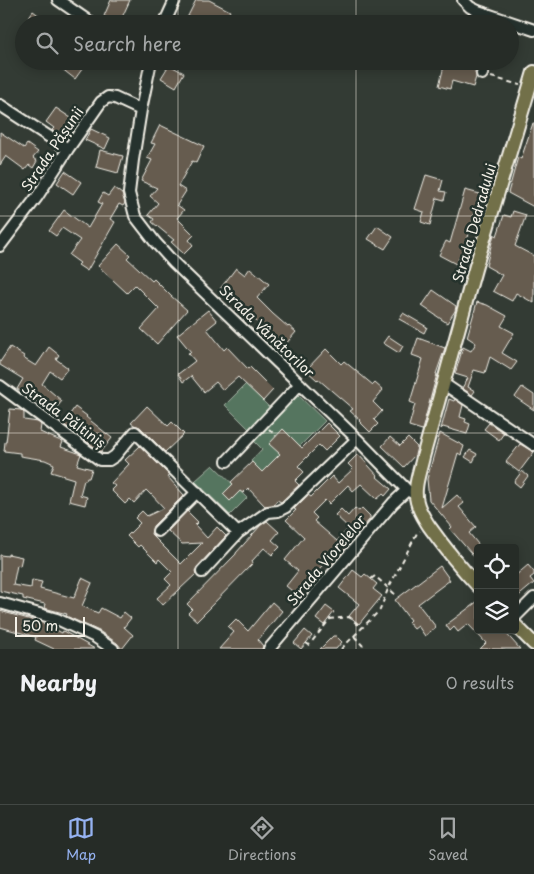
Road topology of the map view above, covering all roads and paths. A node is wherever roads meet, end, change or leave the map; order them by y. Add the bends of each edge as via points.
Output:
1 (58, 0) edge
2 (175, 0) edge
3 (462, 0) edge
4 (80, 15) edge
5 (168, 15) edge
6 (484, 15) edge
7 (519, 26) edge
8 (534, 30) edge
9 (148, 70) edge
10 (483, 70) edge
11 (482, 74) joint
12 (532, 79) edge
13 (0, 105) edge
14 (141, 110) junction
15 (68, 149) junction
16 (0, 246) edge
17 (300, 384) junction
18 (444, 384) junction
19 (0, 386) edge
20 (357, 439) junction
21 (534, 445) edge
22 (226, 461) dead end
23 (196, 492) junction
24 (411, 492) junction
25 (422, 530) dead end
26 (158, 531) dead end
27 (238, 533) junction
28 (202, 572) dead end
29 (371, 579) dead end
30 (474, 582) edge
31 (388, 589) junction
32 (398, 597) dead end
33 (534, 598) edge
34 (0, 602) edge
35 (519, 613) edge
36 (362, 628) junction
37 (519, 629) edge
38 (354, 636) junction
39 (306, 643) dead end
40 (534, 644) edge
41 (363, 646) dead end
42 (113, 649) edge
43 (268, 649) edge
44 (341, 649) edge

1 - 4 street
2 - 5 street
3 - 6 street
7 - 8 street
9 - 14 street, Strada Vânătorilor
10 - 11 street
11 - 12 path
12 - 18 main road, Strada Dedradului
13 - 15 street
14 - 15 street, Strada Pășunii via 108,97
14 - 17 street, Strada Vânătorilor via 129,193 136,216 174,263
15 - 16 street, Strada Pășunii
17 - 20 street, Strada Vânătorilor
17 - 22 street
18 - 21 street
18 - 24 main road, Strada Dedradului
19 - 23 street, Strada Păltiniș via 100,460 116,456 135,432
20 - 24 street, Strada Vânătorilor
20 - 27 street via 286,507 268,512
23 - 26 street
23 - 27 street, Strada Păltiniș
24 - 30 main road, Strada Vânătorilor via 434,534
24 - 43 street, Strada Viorelelor via 393,502
25 - 31 path via 417,533
27 - 28 street
29 - 31 path via 375,576
31 - 32 path
31 - 36 path via 380,610
33 - 35 street
34 - 42 street via 57,619
36 - 38 path
36 - 39 path via 349,617 330,620 309,645
37 - 40 main road
38 - 41 path
38 - 44 path

